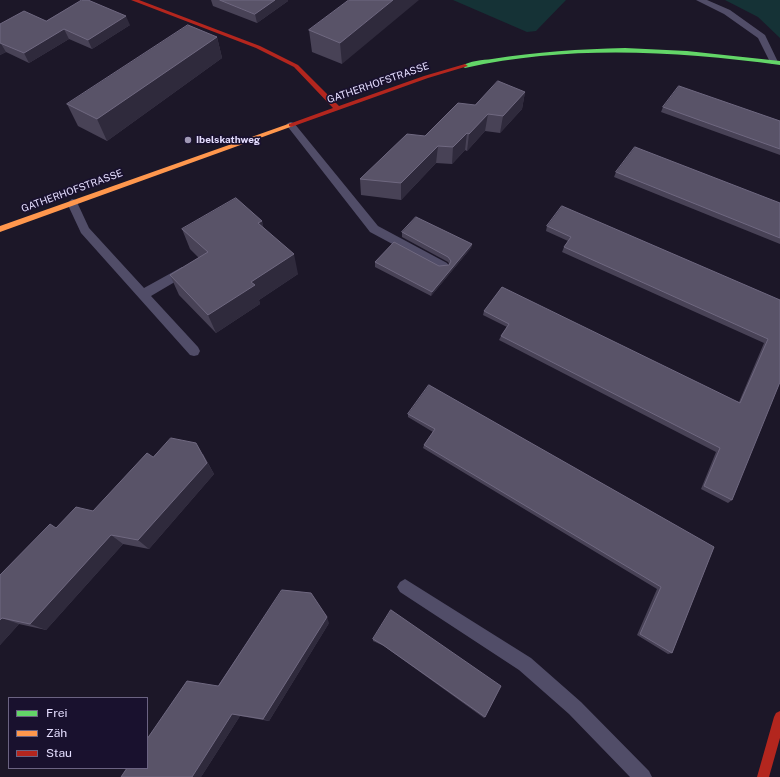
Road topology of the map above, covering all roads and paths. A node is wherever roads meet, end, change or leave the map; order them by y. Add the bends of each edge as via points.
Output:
1 (134, 0) edge
2 (700, 0) edge
3 (728, 0) edge
4 (722, 10) junction
5 (777, 62) edge
6 (337, 108) junction
7 (291, 125) junction
8 (72, 203) junction
9 (0, 229) edge
10 (192, 266) edge
11 (443, 266) edge
12 (144, 294) junction
13 (194, 351) dead end
14 (405, 587) dead end
15 (780, 717) edge
16 (644, 777) edge
17 (763, 777) edge

1 - 6 street via 258,47 296,66
2 - 4 lane
3 - 4 lane
4 - 5 lane via 762,37
5 - 6 street, GATHERHOFSTRASSE via 717,54 575,50 486,61 426,77
6 - 7 street, GATHERHOFSTRASSE
7 - 8 street, GATHERHOFSTRASSE
7 - 11 lane via 374,230
8 - 9 street, GATHERHOFSTRASSE
8 - 12 lane via 85,230
10 - 12 lane
12 - 13 lane
14 - 16 lane via 525,664 575,708
15 - 17 street

